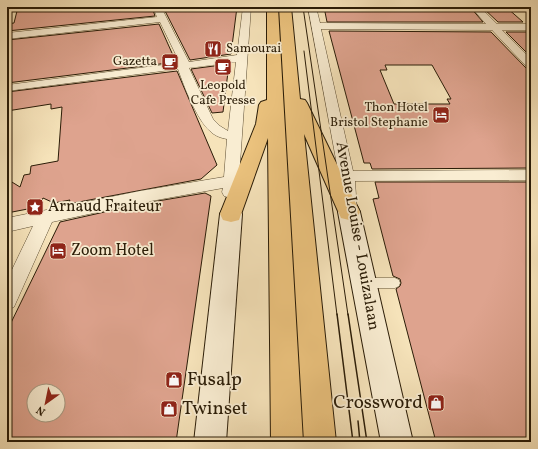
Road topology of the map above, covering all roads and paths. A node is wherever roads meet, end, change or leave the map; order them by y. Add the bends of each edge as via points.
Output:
1 (157, 7) edge
2 (247, 7) edge
3 (262, 7) edge
4 (272, 7) edge
5 (312, 7) edge
6 (475, 7) edge
7 (290, 10) edge
8 (162, 19) junction
9 (317, 26) junction
10 (494, 27) junction
11 (531, 27) edge
12 (273, 31) junction
13 (7, 36) edge
14 (242, 58) junction
15 (183, 65) junction
16 (531, 65) edge
17 (7, 88) edge
18 (283, 88) junction
19 (234, 136) junction
20 (531, 175) edge
21 (347, 176) junction
22 (230, 181) junction
23 (349, 212) junction
24 (231, 214) junction
25 (46, 218) junction
26 (7, 225) edge
27 (365, 283) junction
28 (395, 283) dead end
29 (7, 301) edge
30 (210, 442) edge
31 (287, 442) edge
32 (320, 442) edge
33 (397, 442) edge

1 - 8 street
2 - 14 street
3 - 12 highway
4 - 12 highway
5 - 9 street, Avenue Louise - Louizalaan
6 - 10 street
7 - 18 highway
8 - 13 street
8 - 15 street via 183,59
9 - 10 street
9 - 21 street, Avenue Louise - Louizalaan
10 - 11 street
10 - 16 street
12 - 18 highway
14 - 15 street
14 - 19 street
15 - 17 street
15 - 19 street via 207,120 223,134
18 - 23 highway via 326,164
18 - 24 highway via 267,103 264,124
18 - 31 highway
18 - 32 highway
19 - 22 street
20 - 21 street
21 - 23 street, Avenue Louise - Louizalaan
22 - 24 street
22 - 25 street via 140,197
23 - 27 main road, Avenue Louise - Louizalaan
24 - 30 main road
25 - 26 street
25 - 29 street
27 - 28 lane
27 - 33 main road, Avenue Louise - Louizalaan

